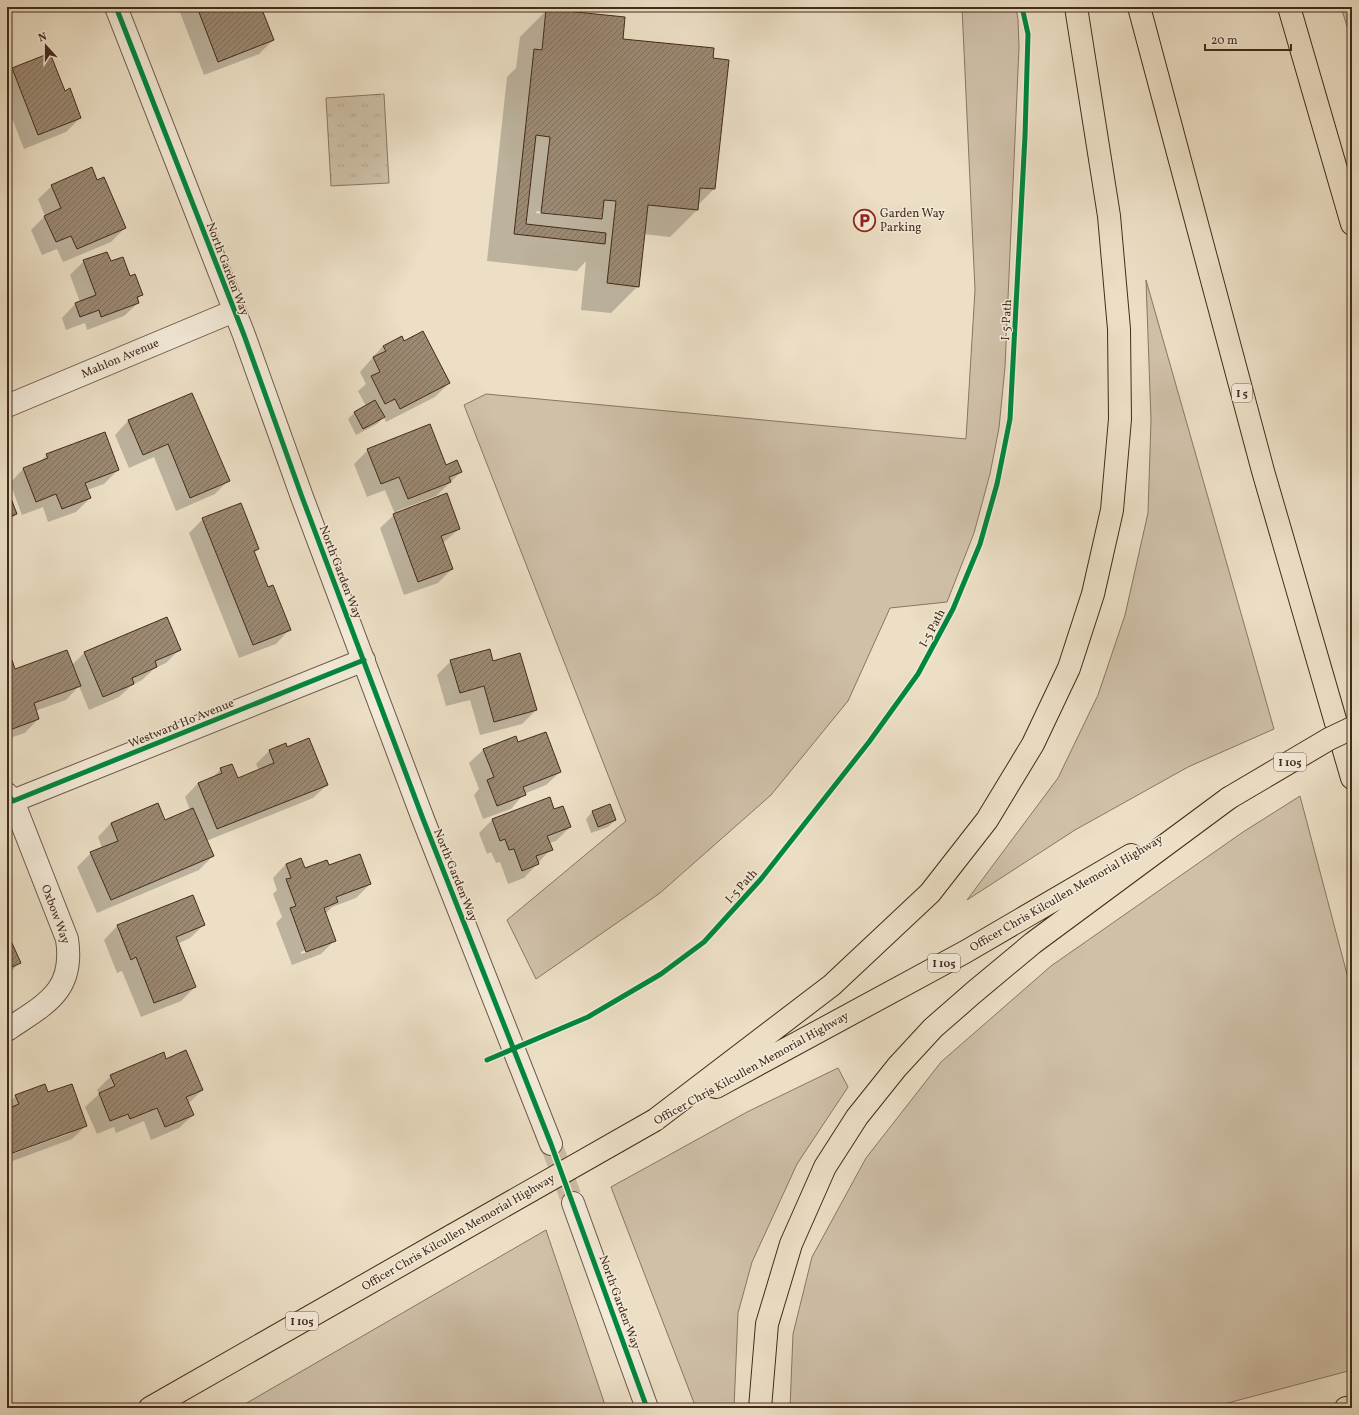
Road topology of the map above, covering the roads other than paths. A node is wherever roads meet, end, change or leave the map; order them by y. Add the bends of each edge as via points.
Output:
1 (116, 7) edge
2 (1076, 7) edge
3 (1139, 7) edge
4 (1289, 7) edge
5 (1352, 224) edge
6 (234, 311) junction
7 (7, 406) edge
8 (364, 660) junction
9 (1352, 728) edge
10 (1352, 778) edge
11 (10, 797) edge
12 (1229, 798) junction
13 (7, 1030) edge
14 (655, 1120) junction
15 (551, 1144) tunnel mouth
16 (573, 1203) tunnel mouth
17 (1352, 1407) edge
18 (150, 1408) edge
19 (647, 1408) edge
20 (760, 1408) edge
21 (1346, 1408) edge

1 - 6 street, North Garden Way
2 - 14 highway via 1109,216 1119,329 1120,419 1112,510 1093,594 1069,668 1033,744 987,820 930,893 832,984
3 - 10 highway, I 5 via 1263,471
4 - 5 highway
6 - 7 street, Mahlon Avenue
6 - 8 street, North Garden Way
8 - 11 street, Westward Ho Avenue
8 - 15 street, North Garden Way via 423,819
9 - 12 highway, Officer Chris Kilcullen Memorial Highway / I 105, bridge
11 - 13 street, Oxbow Way via 67,939 69,954 64,981 56,993
12 - 14 highway, Officer Chris Kilcullen Memorial Highway / I 105 via 965,952
12 - 20 highway via 1033,942 973,993 933,1028 897,1067 857,1117 825,1167 791,1244 767,1324
14 - 18 highway, Officer Chris Kilcullen Memorial Highway / I 105, bridge
16 - 19 street, North Garden Way
17 - 21 highway

